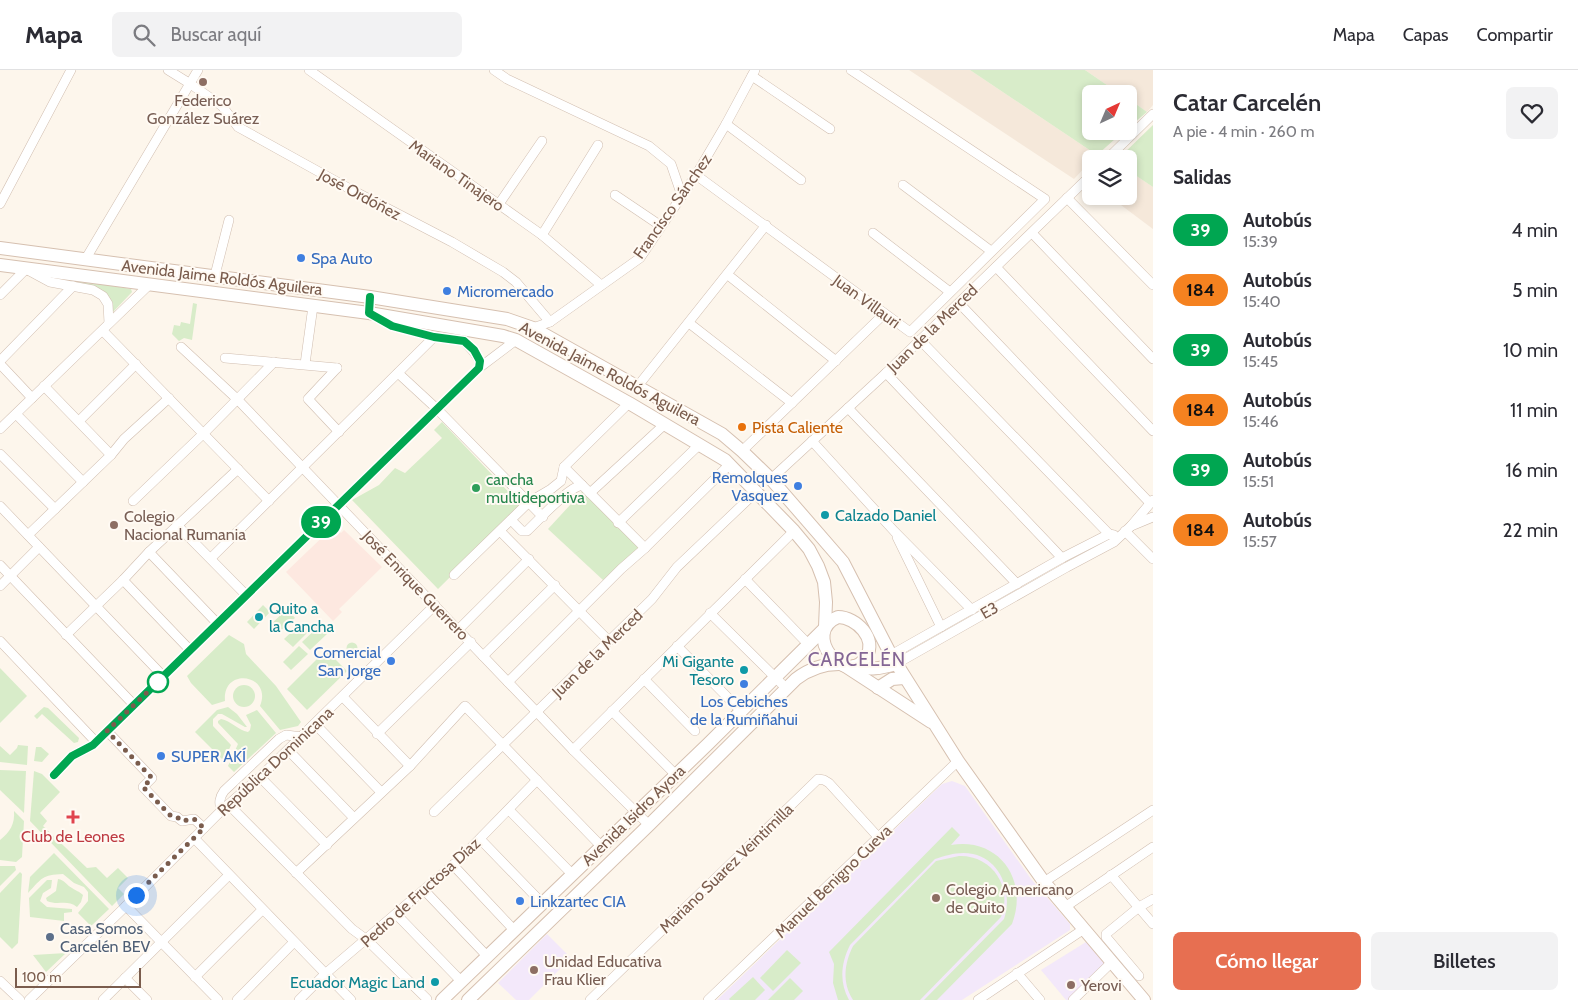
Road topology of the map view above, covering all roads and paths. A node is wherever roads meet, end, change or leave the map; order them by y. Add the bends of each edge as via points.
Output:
1 (71, 70) edge
2 (168, 70) edge
3 (198, 70) edge
4 (310, 70) edge
5 (494, 70) edge
6 (851, 70) edge
7 (753, 73) edge
8 (189, 83) junction
9 (1153, 114) edge
10 (726, 124) junction
11 (830, 129) dead end
12 (542, 141) dead end
13 (598, 145) dead end
14 (1116, 150) edge
15 (696, 174) junction
16 (801, 180) dead end
17 (1082, 184) edge
18 (903, 186) dead end
19 (615, 195) dead end
20 (682, 196) junction
21 (1067, 198) junction
22 (0, 204) edge
23 (499, 204) junction
24 (230, 220) dead end
25 (766, 225) junction
26 (661, 226) junction
27 (873, 233) dead end
28 (1032, 233) junction
29 (542, 234) junction
30 (0, 248) edge
31 (991, 251) junction
32 (85, 260) junction
33 (0, 265) edge
34 (996, 267) junction
35 (26, 269) junction
36 (215, 275) junction
37 (728, 275) junction
38 (149, 285) junction
39 (601, 285) junction
40 (1153, 285) edge
41 (73, 286) junction
42 (299, 287) junction
43 (950, 292) junction
44 (0, 295) edge
45 (370, 297) junction
46 (959, 303) junction
47 (298, 304) junction
48 (313, 306) junction
49 (369, 313) junction
50 (884, 314) junction
51 (550, 322) junction
52 (689, 323) junction
53 (106, 327) junction
54 (533, 328) junction
55 (434, 337) junction
56 (516, 340) junction
57 (920, 340) junction
58 (181, 347) dead end
59 (225, 358) dead end
60 (1153, 359) edge
61 (836, 360) junction
62 (0, 362) edge
63 (274, 362) junction
64 (136, 364) junction
65 (305, 364) junction
66 (479, 368) junction
67 (398, 373) junction
68 (886, 373) junction
69 (44, 386) junction
70 (637, 387) junction
71 (32, 398) junction
72 (169, 398) junction
73 (237, 399) junction
74 (629, 403) junction
75 (792, 403) junction
76 (848, 408) junction
77 (436, 409) junction
78 (16, 414) junction
79 (79, 421) junction
80 (665, 424) junction
81 (0, 429) edge
82 (1153, 431) edge
83 (340, 432) junction
84 (204, 433) junction
85 (812, 440) junction
86 (700, 444) junction
87 (742, 451) junction
88 (0, 454) edge
89 (111, 455) junction
90 (730, 464) junction
91 (564, 467) junction
92 (303, 468) junction
93 (238, 469) junction
94 (562, 478) junction
95 (771, 479) junction
96 (83, 482) junction
97 (582, 485) junction
98 (757, 491) junction
99 (590, 493) junction
100 (567, 494) junction
101 (133, 501) dead end
102 (268, 501) junction
103 (1152, 501) edge
104 (529, 502) junction
105 (339, 505) junction
106 (0, 506) edge
107 (55, 509) junction
108 (543, 517) junction
109 (1153, 517) edge
110 (511, 520) junction
111 (618, 523) junction
112 (177, 525) junction
113 (894, 530) junction
114 (1125, 530) junction
115 (500, 531) junction
116 (794, 531) junction
117 (1109, 534) junction
118 (28, 535) junction
119 (40, 547) junction
120 (645, 548) junction
121 (149, 552) junction
122 (211, 558) junction
123 (1062, 558) junction
124 (1153, 559) edge
125 (529, 560) junction
126 (0, 565) edge
127 (454, 575) dead end
128 (10, 576) junction
129 (745, 579) junction
130 (123, 580) junction
131 (1017, 584) junction
132 (554, 585) junction
133 (0, 586) edge
134 (246, 595) junction
135 (96, 606) junction
136 (435, 606) junction
137 (972, 610) junction
138 (579, 611) junction
139 (710, 614) junction
140 (217, 624) junction
141 (941, 627) junction
142 (824, 628) junction
143 (458, 630) junction
144 (66, 635) junction
145 (866, 636) junction
146 (0, 641) edge
147 (609, 641) junction
148 (471, 642) junction
149 (809, 645) junction
150 (677, 646) junction
151 (190, 650) junction
152 (483, 656) junction
153 (893, 659) junction
154 (846, 666) junction
155 (163, 676) junction
156 (774, 678) junction
157 (904, 678) junction
158 (644, 679) junction
159 (508, 682) junction
160 (878, 688) junction
161 (787, 689) junction
162 (343, 698) junction
163 (134, 705) junction
164 (612, 711) junction
165 (740, 711) junction
166 (537, 712) junction
167 (315, 724) junction
168 (934, 725) junction
169 (107, 731) junction
170 (695, 731) dead end
171 (377, 734) junction
172 (302, 736) junction
173 (96, 742) junction
174 (503, 745) junction
175 (288, 750) junction
176 (573, 750) junction
177 (958, 761) junction
178 (410, 766) junction
179 (675, 774) junction
180 (54, 775) dead end
181 (260, 777) junction
182 (537, 780) junction
183 (381, 792) junction
184 (229, 805) junction
185 (508, 810) junction
186 (1153, 810) edge
187 (221, 811) junction
188 (434, 812) dead end
189 (637, 813) junction
190 (354, 818) junction
191 (650, 825) junction
192 (204, 828) junction
193 (194, 838) junction
194 (879, 838) junction
195 (480, 839) junction
196 (327, 845) junction
197 (601, 846) junction
198 (1153, 847) edge
199 (453, 865) junction
200 (296, 873) junction
201 (572, 874) junction
202 (229, 875) junction
203 (1111, 875) junction
204 (1044, 882) junction
205 (424, 890) junction
206 (1153, 899) edge
207 (542, 903) junction
208 (126, 906) junction
209 (1065, 907) junction
210 (1139, 907) junction
211 (262, 910) junction
212 (396, 914) junction
213 (554, 918) junction
214 (1153, 924) edge
215 (1084, 929) junction
216 (514, 930) junction
217 (367, 940) junction
218 (294, 942) junction
219 (161, 943) junction
220 (487, 956) junction
221 (1112, 962) junction
222 (1017, 973) junction
223 (325, 974) junction
224 (1138, 976) dead end
225 (195, 977) junction
226 (125, 978) junction
227 (0, 981) edge
228 (461, 981) junction
229 (1153, 995) edge
230 (31, 999) edge
231 (427, 999) edge
232 (20, 1000) edge
233 (103, 1000) edge
234 (147, 1000) edge
235 (218, 1000) edge
236 (236, 1000) edge
237 (299, 1000) edge
238 (351, 1000) edge
239 (442, 1000) edge
240 (468, 1000) edge
241 (590, 1000) edge
242 (708, 1000) edge
243 (978, 1000) edge
244 (1040, 1000) edge
245 (1072, 1000) edge
246 (1144, 1000) edge

1 - 22 street
2 - 8 street, José Ordóñez
3 - 8 street
4 - 23 street, Mariano Tinajero
5 - 20 street via 660,153 671,164
6 - 31 street, Juan Villauri via 1045,199
7 - 10 street, Francisco Sánchez
7 - 11 street
8 - 32 street
8 - 51 street, José Ordóñez via 222,106 238,127 503,272 516,282
9 - 14 street
10 - 15 street, Francisco Sánchez
10 - 16 street
12 - 23 street
13 - 29 street
15 - 20 street, Francisco Sánchez
15 - 25 street, Juan Villauri
17 - 21 street, Juan de la Merced
18 - 31 street
19 - 26 street
20 - 26 street, Francisco Sánchez
21 - 28 street, Juan de la Merced
21 - 40 street
23 - 29 street, Mariano Tinajero
24 - 36 street
25 - 37 street
25 - 50 street, Juan Villauri
26 - 39 street, Francisco Sánchez via 640,258
27 - 43 street
28 - 34 street, Juan de la Merced
28 - 60 street
29 - 39 street, Mariano Tinajero
30 - 32 street, Avenida Jaime Roldós Aguilera
31 - 43 street, Juan Villauri
32 - 36 street, Avenida Jaime Roldós Aguilera
33 - 35 street, Avenida Jaime Roldós Aguilera
34 - 46 street, Juan de la Merced
34 - 82 street
35 - 38 street, Avenida Jaime Roldós Aguilera
35 - 41 street via 50,282
35 - 44 street
36 - 42 street, Avenida Jaime Roldós Aguilera
37 - 52 street
37 - 61 street
38 - 47 street, Avenida Jaime Roldós Aguilera
38 - 53 street
39 - 51 street, Francisco Sánchez
41 - 53 street via 93,290 103,296 108,304
41 - 62 street
42 - 45 street, Avenida Jaime Roldós Aguilera
42 - 47 street
43 - 50 street, Juan Villauri via 910,332
45 - 49 street
45 - 54 street, Avenida Jaime Roldós Aguilera via 507,319
46 - 57 street, Juan de la Merced
46 - 103 street
47 - 48 street, Avenida Jaime Roldós Aguilera
48 - 49 street, Avenida Jaime Roldós Aguilera
48 - 65 street
49 - 55 street via 392,326
49 - 56 street, Avenida Jaime Roldós Aguilera
50 - 61 street
51 - 54 street, Francisco Sánchez
52 - 70 street
52 - 75 street
53 - 64 street
53 - 69 street
54 - 70 street, Avenida Jaime Roldós Aguilera
55 - 66 street via 464,341 474,350 480,361
55 - 67 street
56 - 66 street
56 - 74 street, Avenida Jaime Roldós Aguilera
57 - 68 street, Juan de la Merced
57 - 117 street
58 - 73 street, José Enrique Guerrero
59 - 63 street
61 - 75 street
62 - 71 street
63 - 65 street
63 - 73 street
64 - 72 street
64 - 79 street
65 - 83 street via 337,368 308,399
66 - 77 street
67 - 77 street
67 - 83 street
68 - 76 street, Juan de la Merced
68 - 123 street
69 - 71 street
69 - 79 street
70 - 87 street, Avenida Jaime Roldós Aguilera via 722,434
71 - 78 street
72 - 84 street
72 - 89 street
73 - 84 street
73 - 92 street, José Enrique Guerrero
74 - 80 street, Avenida Jaime Roldós Aguilera
74 - 91 street
75 - 87 street
76 - 85 street, Juan de la Merced
76 - 131 street
77 - 104 street
77 - 105 street
78 - 81 street
78 - 96 street
79 - 89 street
80 - 86 street, Avenida Jaime Roldós Aguilera
80 - 99 street
83 - 92 street
84 - 93 street
84 - 101 street
85 - 95 street, Juan de la Merced
85 - 113 street
86 - 90 street, Avenida Jaime Roldós Aguilera
86 - 111 street
87 - 95 street, Avenida Jaime Roldós Aguilera
88 - 107 street
89 - 96 street
90 - 98 street, Avenida Jaime Roldós Aguilera
90 - 120 street
91 - 94 street
91 - 97 street
92 - 102 street
92 - 105 street, José Enrique Guerrero
93 - 102 street
93 - 112 street
94 - 100 street via 568,488
94 - 104 street
95 - 153 street, Avenida Jaime Roldós Aguilera via 843,562
96 - 107 street
97 - 99 street
97 - 100 street
98 - 116 street, Avenida Jaime Roldós Aguilera
98 - 147 street, Juan de la Merced via 677,567 657,593
99 - 111 street
100 - 108 street
102 - 122 street
103 - 114 street, E3
104 - 108 street
104 - 110 street
105 - 134 street
105 - 136 street, José Enrique Guerrero
106 - 118 street
107 - 118 street
108 - 110 street via 524,532
109 - 114 street
110 - 115 street
111 - 120 street
112 - 121 street
112 - 122 street
113 - 137 street
113 - 141 street
114 - 117 street
114 - 124 street
114 - 153 street, E3 via 1114,542
115 - 125 street
115 - 127 street
116 - 129 street
116 - 142 street, Avenida Jaime Roldós Aguilera via 809,549 824,582
117 - 123 street, E3
118 - 119 street
119 - 128 street
119 - 135 street
120 - 138 street
121 - 130 street
121 - 140 street
122 - 134 street
123 - 131 street, E3
125 - 132 street
125 - 143 street
126 - 128 street
128 - 133 street
128 - 144 street
129 - 139 street
129 - 149 street
130 - 135 street
130 - 151 street
131 - 137 street, E3
132 - 138 street
132 - 152 street
134 - 140 street
135 - 144 street
135 - 155 street
136 - 143 street, José Enrique Guerrero
136 - 162 street, República Dominicana
137 - 141 street, E3
138 - 147 street
138 - 159 street
139 - 150 street
139 - 156 street
140 - 151 street
141 - 153 street, E3
142 - 145 street via 831,620 845,617 857,624
142 - 149 street, Avenida Isidro Ayora
142 - 154 street via 823,637 830,655
143 - 148 street, José Enrique Guerrero
144 - 163 street
145 - 153 street
145 - 154 street via 870,647 867,656 861,663
146 - 173 street
147 - 166 street, Juan de la Merced
148 - 152 street, José Enrique Guerrero
148 - 171 street
149 - 156 street, Avenida Isidro Ayora
150 - 158 street
150 - 165 street
151 - 155 street
152 - 159 street, José Enrique Guerrero
153 - 154 street, E3 via 877,669
153 - 157 street, Avenida Jaime Roldós Aguilera
154 - 160 street
154 - 161 street, Avenida Isidro Ayora via 827,664 816,667 805,672
155 - 163 street
156 - 161 street
156 - 165 street, Avenida Isidro Ayora
157 - 160 street via 892,679
157 - 168 street, Avenida Jaime Roldós Aguilera
158 - 164 street
158 - 170 street
159 - 166 street, José Enrique Guerrero
160 - 168 street
161 - 191 street, Avenida Isidro Ayora
162 - 167 street, República Dominicana
162 - 171 street
163 - 169 street
164 - 176 street
164 - 179 street
165 - 179 street, Avenida Isidro Ayora
166 - 174 street, Juan de la Merced
166 - 176 street, José Enrique Guerrero
167 - 172 street, República Dominicana
167 - 183 street
168 - 177 street
169 - 173 street
169 - 192 street via 152,778 143,787 171,816 182,821 194,819
171 - 178 street
172 - 175 street, República Dominicana
172 - 187 street via 279,739 224,791
173 - 180 street via 72,756
174 - 178 street via 466,706
174 - 182 street
174 - 188 street, Juan de la Merced
175 - 181 street, República Dominicana
175 - 190 street
176 - 189 street, José Enrique Guerrero
177 - 194 street, Manuel Benigno Cueva
177 - 204 street
178 - 183 street
179 - 189 street, Avenida Isidro Ayora
181 - 184 street, República Dominicana
181 - 196 street
182 - 185 street, Pedro de Fructosa Díaz
182 - 197 street
183 - 190 street
184 - 187 street, República Dominicana
184 - 200 street
185 - 195 street, Pedro de Fructosa Díaz
185 - 201 street
186 - 204 street
187 - 192 street, República Dominicana
189 - 191 street, José Enrique Guerrero
189 - 197 street, Avenida Isidro Ayora
190 - 196 street
191 - 213 street, Avenida Isidro Ayora
192 - 193 street, República Dominicana
193 - 202 street
193 - 208 street, República Dominicana
194 - 241 street, Mariano Suarez Veintimilla via 829,783 818,779
194 - 242 street, Manuel Benigno Cueva
195 - 199 street, Pedro de Fructosa Díaz
195 - 207 street
196 - 200 street
197 - 201 street, Avenida Isidro Ayora
198 - 203 street
199 - 205 street, Pedro de Fructosa Díaz
199 - 216 street
200 - 217 street
201 - 207 street, Avenida Isidro Ayora
202 - 211 street
202 - 219 street
203 - 209 street
203 - 210 street
204 - 209 street
205 - 212 street, Pedro de Fructosa Díaz
205 - 220 street
206 - 210 street
207 - 213 street
207 - 216 street, Avenida Isidro Ayora
208 - 219 street
208 - 230 street, República Dominicana
209 - 215 street
210 - 214 street
210 - 224 street via 1106,937
211 - 218 street
211 - 225 street
212 - 217 street, Pedro de Fructosa Díaz
212 - 228 street
213 - 240 street, Avenida Isidro Ayora
215 - 221 street
215 - 222 street
216 - 220 street, Avenida Isidro Ayora
217 - 223 street, Pedro de Fructosa Díaz
217 - 231 street
218 - 223 street
218 - 236 street
219 - 225 street
219 - 226 street
220 - 228 street, Avenida Isidro Ayora
221 - 245 street
221 - 246 street
222 - 243 street
222 - 244 street
223 - 237 street, Pedro de Fructosa Díaz
223 - 238 street
225 - 235 street
226 - 233 street
226 - 234 street
227 - 232 street
228 - 239 street, Avenida Isidro Ayora
229 - 246 street

